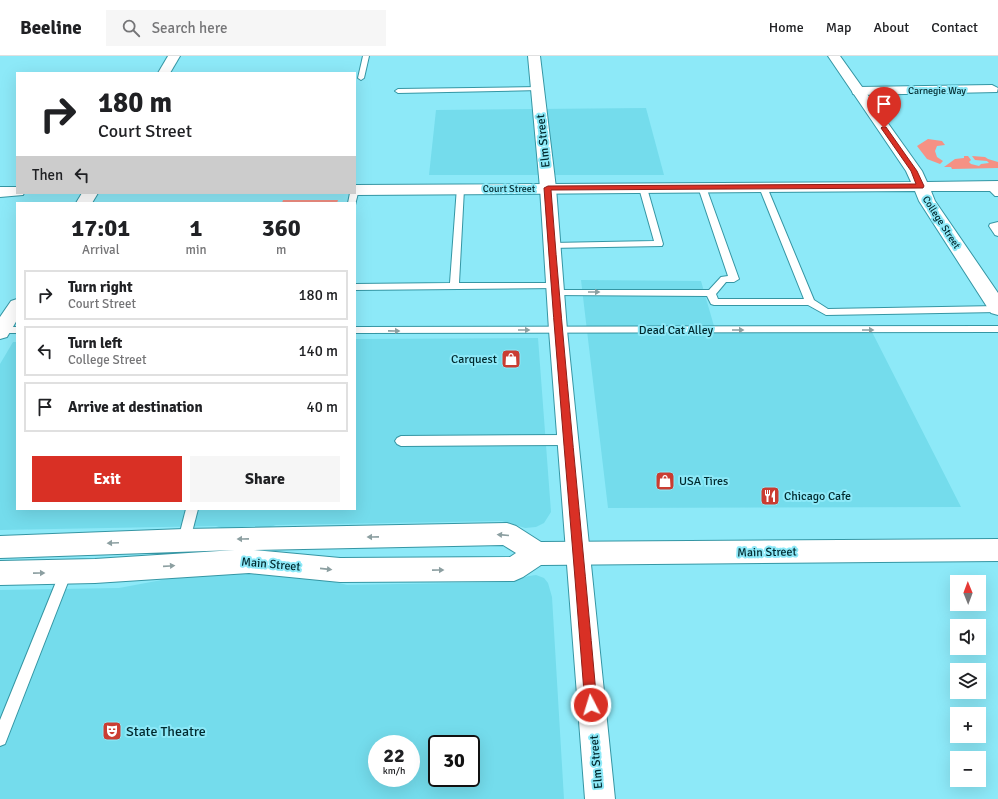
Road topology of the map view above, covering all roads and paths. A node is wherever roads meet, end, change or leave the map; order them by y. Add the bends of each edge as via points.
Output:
1 (174, 56) edge
2 (366, 56) edge
3 (534, 56) edge
4 (834, 56) edge
5 (165, 72) edge
6 (361, 78) dead end
7 (995, 89) edge
8 (538, 90) junction
9 (398, 91) dead end
10 (858, 91) junction
11 (920, 186) junction
12 (702, 187) junction
13 (763, 187) junction
14 (548, 188) junction
15 (643, 188) junction
16 (460, 189) junction
17 (995, 189) edge
18 (356, 190) edge
19 (0, 192) edge
20 (16, 192) edge
21 (998, 225) edge
22 (998, 233) edge
23 (552, 246) junction
24 (356, 286) edge
25 (454, 286) junction
26 (555, 289) junction
27 (712, 297) junction
28 (810, 302) junction
29 (16, 307) edge
30 (998, 309) edge
31 (998, 329) edge
32 (356, 330) edge
33 (558, 330) junction
34 (4, 331) edge
35 (569, 440) junction
36 (401, 441) dead end
37 (192, 510) edge
38 (184, 540) junction
39 (0, 547) edge
40 (998, 550) edge
41 (537, 553) junction
42 (578, 554) junction
43 (66, 572) junction
44 (0, 574) edge
45 (0, 739) edge
46 (600, 799) edge

1 - 5 street
2 - 6 lane
3 - 8 street, Elm Street
4 - 10 street, College Street
7 - 10 street, Carnegie Way
8 - 9 lane
8 - 14 street, Elm Street
10 - 11 street, College Street via 914,171
11 - 13 street, Court Street
11 - 17 street, Court Street
11 - 30 street, College Street via 927,201
12 - 13 street, Court Street
12 - 15 street, Court Street
12 - 27 lane via 734,279 724,279
13 - 28 lane
14 - 15 street, Court Street
14 - 16 street, Court Street
14 - 23 street, Elm Street
15 - 23 lane via 659,244
16 - 18 street, Court Street
16 - 25 lane
19 - 20 street
21 - 22 lane via 993,226
23 - 26 street, Elm Street
24 - 25 lane
25 - 26 lane
26 -> 27 lane
26 - 33 street, Elm Street
27 - 28 lane
28 - 30 lane via 826,312
29 - 34 street
33 -> 31 lane, Dead Cat Alley
32 -> 33 lane, Dead Cat Alley
33 - 35 street, Elm Street
35 - 36 lane
35 - 42 street, Elm Street
37 - 38 lane
38 -> 39 street, Main Street
41 -> 38 street, Main Street via 508,534
40 - 42 street, Main Street
41 - 42 street, Main Street
43 -> 41 street, Main Street via 249,561 340,570 514,569
42 - 46 street, Elm Street
44 -> 43 street, Main Street
43 - 45 lane

